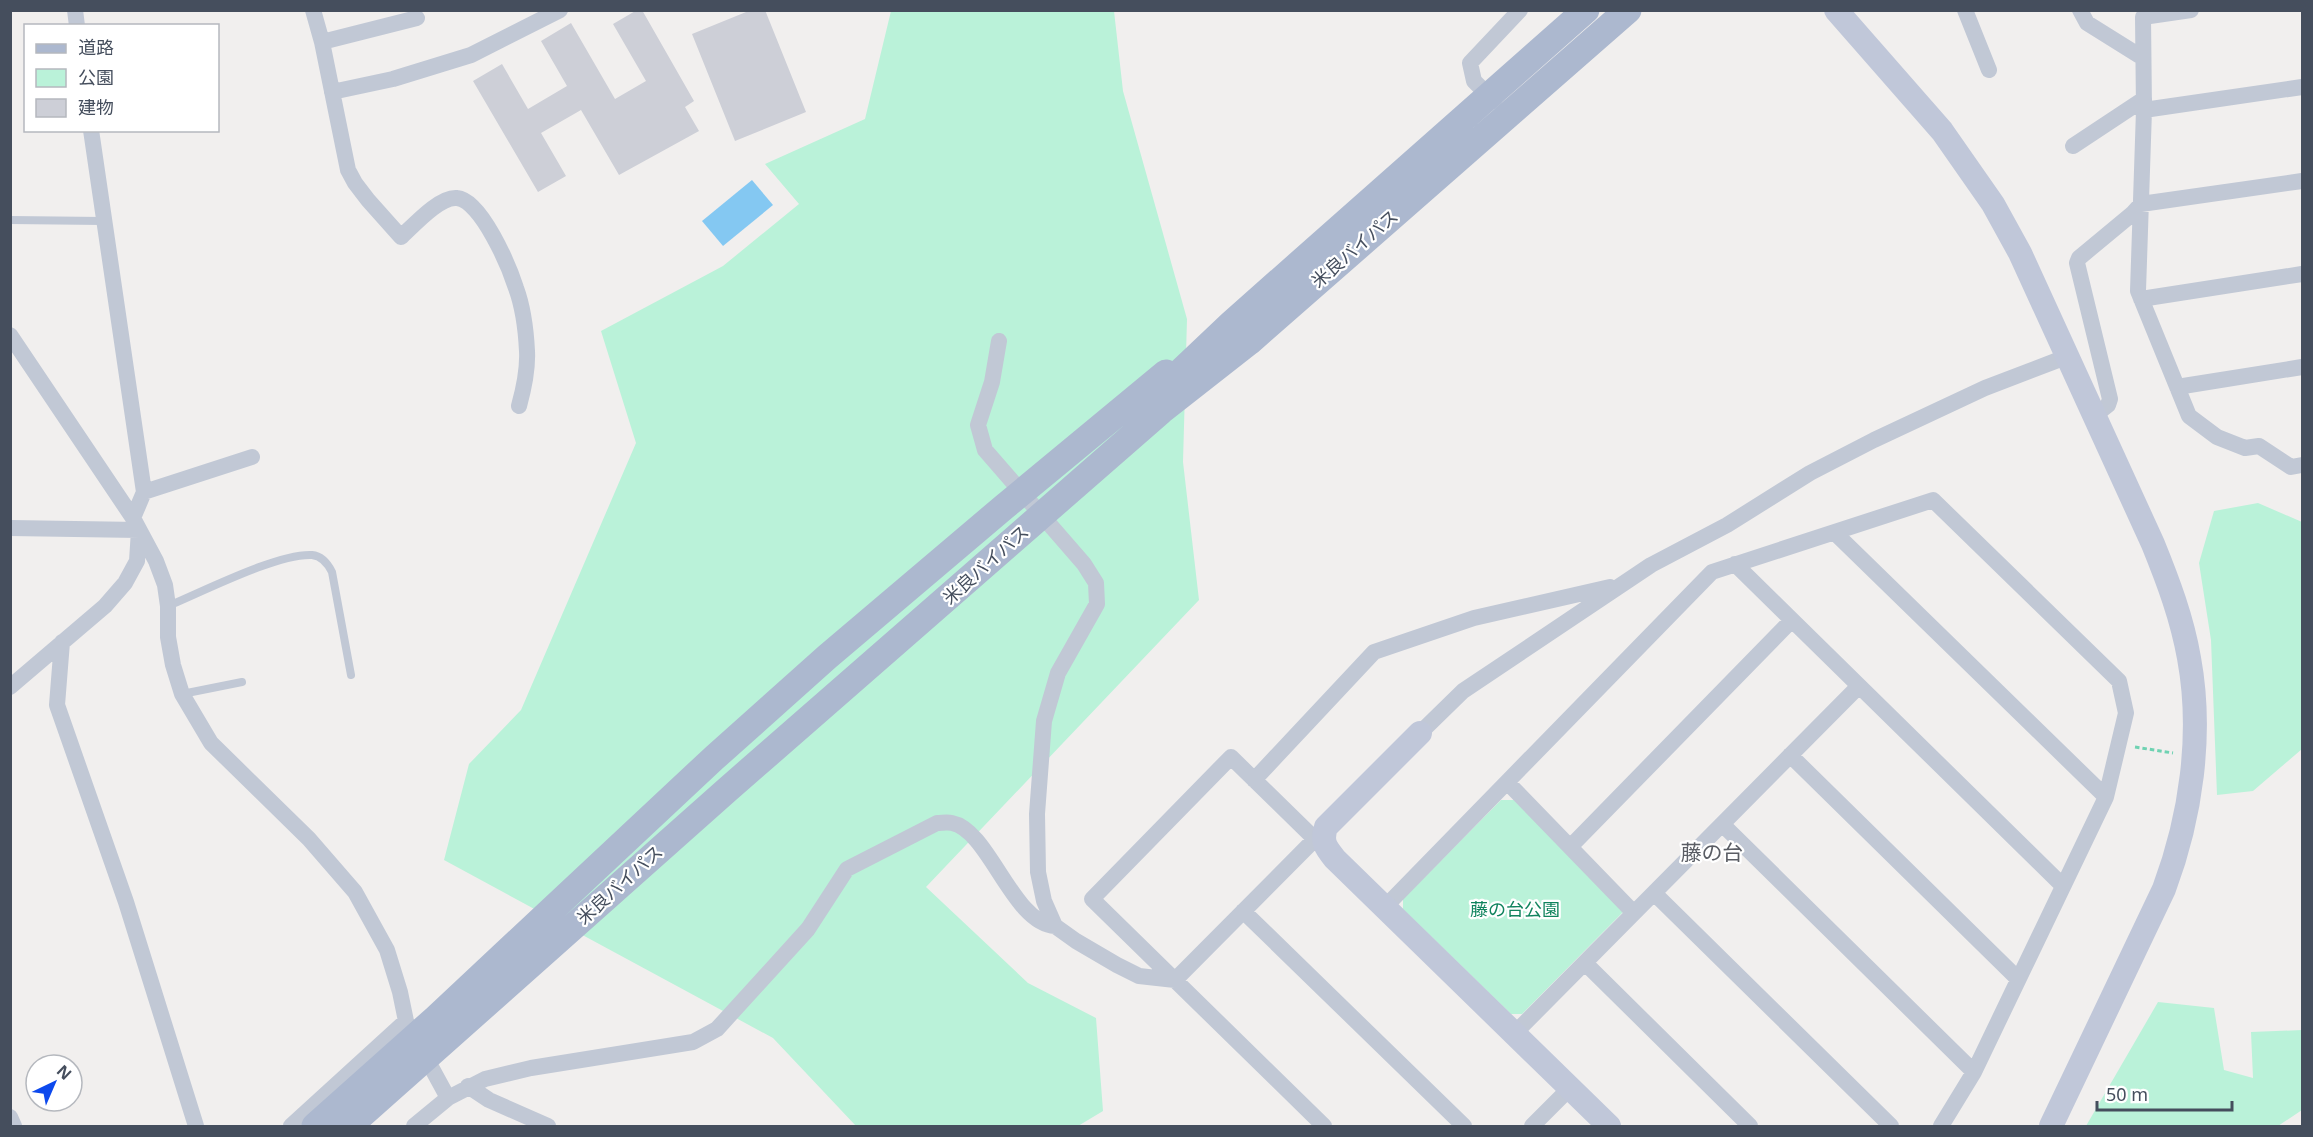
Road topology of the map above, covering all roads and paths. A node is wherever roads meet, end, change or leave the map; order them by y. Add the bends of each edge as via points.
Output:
1 (313, 10) edge
2 (560, 10) edge
3 (1520, 10) edge
4 (1586, 10) edge
5 (1628, 10) edge
6 (1836, 10) edge
7 (1965, 10) edge
8 (2080, 10) edge
9 (2191, 10) edge
10 (417, 18) dead end
11 (322, 42) junction
12 (2143, 58) junction
13 (1989, 70) dead end
14 (2302, 87) edge
15 (332, 92) junction
16 (1488, 97) junction
17 (2144, 105) junction
18 (1511, 113) junction
19 (91, 132) edge
20 (2073, 146) dead end
21 (2302, 181) edge
22 (2141, 204) junction
23 (10, 220) edge
24 (103, 221) junction
25 (2302, 274) edge
26 (2141, 299) junction
27 (1240, 333) junction
28 (10, 334) edge
29 (999, 341) dead end
30 (2066, 357) junction
31 (2302, 367) edge
32 (2177, 387) junction
33 (519, 406) dead end
34 (2094, 416) junction
35 (252, 457) dead end
36 (2302, 465) edge
37 (144, 492) junction
38 (136, 524) junction
39 (10, 528) edge
40 (1835, 533) junction
41 (1735, 564) junction
42 (1619, 585) junction
43 (168, 606) junction
44 (1792, 620) junction
45 (62, 642) junction
46 (351, 675) dead end
47 (242, 682) dead end
48 (1859, 686) junction
49 (10, 687) edge
50 (182, 694) junction
51 (1420, 733) joint
52 (2119, 744) junction
53 (1790, 755) junction
54 (2193, 757) junction
55 (1254, 780) junction
56 (1507, 782) junction
57 (2106, 797) junction
58 (1722, 824) junction
59 (1315, 839) junction
60 (1571, 846) junction
61 (1335, 859) junction
62 (2063, 886) junction
63 (1654, 893) junction
64 (1385, 907) junction
65 (1243, 911) junction
66 (1634, 913) junction
67 (1055, 926) junction
68 (1585, 963) junction
69 (1174, 980) junction
70 (2018, 980) junction
71 (406, 1021) junction
72 (1514, 1034) junction
73 (1974, 1072) junction
74 (468, 1086) junction
75 (1570, 1088) junction
76 (448, 1098) junction
77 (10, 1117) edge
78 (14, 1126) edge
79 (196, 1126) edge
80 (291, 1126) edge
81 (315, 1126) edge
82 (332, 1126) edge
83 (349, 1126) edge
84 (371, 1126) edge
85 (414, 1126) edge
86 (548, 1126) edge
87 (1324, 1126) edge
88 (1464, 1126) edge
89 (1532, 1126) edge
90 (1609, 1126) edge
91 (1750, 1126) edge
92 (1891, 1126) edge
93 (1941, 1126) edge
94 (2051, 1126) edge

1 - 11 street
2 - 15 street via 471,55 393,79
3 - 16 street via 1470,63 1474,81
4 - 16 main road, 米良バイパス
5 - 18 main road, 米良バイパス
6 - 30 street via 1942,131 1983,189 2020,253
7 - 13 street
8 - 12 street via 2087,23
9 - 12 street via 2143,17
10 - 11 street
11 - 15 street
12 - 17 street
14 - 17 street
15 - 33 street via 348,170 401,237 444,200 458,198 471,204 485,224 517,289 525,325 528,353
16 - 18 street
16 - 27 main road, 米良バイパス
17 - 20 street
17 - 22 street
18 - 27 main road, 米良バイパス
19 - 24 street
21 - 22 street
22 - 26 street
22 - 34 street via 2088,248 2077,263 2110,399
23 - 24 lane
24 - 37 street
25 - 26 street
26 - 32 street
27 - 81 main road via 1162,377 827,657
27 - 82 main road, 米良バイパス via 1052,490
27 - 83 main road, 米良バイパス via 1161,411
27 - 84 main road via 1151,435
28 - 38 street
29 - 67 street via 992,382 978,425 985,450 1096,583 1097,603 1058,673 1044,721 1036,814 1038,872 1044,902
30 - 34 street
30 - 42 street via 1985,388 1810,472 1727,525
31 - 32 street
32 - 36 street via 2189,416 2217,437 2246,448 2259,446 2291,467
34 - 54 street via 2153,544 2181,619 2190,660
35 - 37 street
37 - 38 street
38 - 39 street
38 - 43 street via 156,561
38 - 45 street via 137,561 125,583 105,606
40 - 41 street
40 - 52 street via 1933,500 2119,681 2126,713
40 - 57 street
41 - 44 street
41 - 56 street via 1712,572
42 - 51 street via 1463,691
42 - 55 street via 1474,618 1374,652
43 - 46 lane via 279,560 314,555 332,572
43 - 50 street via 168,637
44 - 48 street
44 - 60 street
45 - 49 street
45 - 79 street via 57,705 126,902
47 - 50 lane
48 - 53 street
48 - 62 street
50 - 71 street via 212,743 309,839 355,892 387,950
51 - 61 street via 1326,827 1324,843
52 - 54 path
52 - 57 street
53 - 58 street
53 - 70 street
54 - 94 street via 2184,820 2164,889
55 - 59 street
55 - 69 street via 1231,758 1092,899
56 - 60 street
56 - 64 street
57 - 62 street
58 - 63 street
58 - 73 street
59 - 61 street
59 - 65 street
60 - 66 street
61 - 64 street
62 - 70 street
63 - 66 street
63 - 92 street
64 - 72 street
65 - 69 street
65 - 88 street
66 - 68 street
67 - 69 street via 1139,976
67 - 74 street via 1045,926 1024,908 973,836 953,823 937,823 847,870 808,928 717,1029 693,1042 531,1068
68 - 72 street
68 - 91 street
69 - 87 street
70 - 73 street
71 - 76 street
71 - 80 street
72 - 75 street
73 - 93 street
74 - 76 street
74 - 86 street via 489,1100
75 - 89 street
75 - 90 street
76 - 85 street
77 - 78 street

